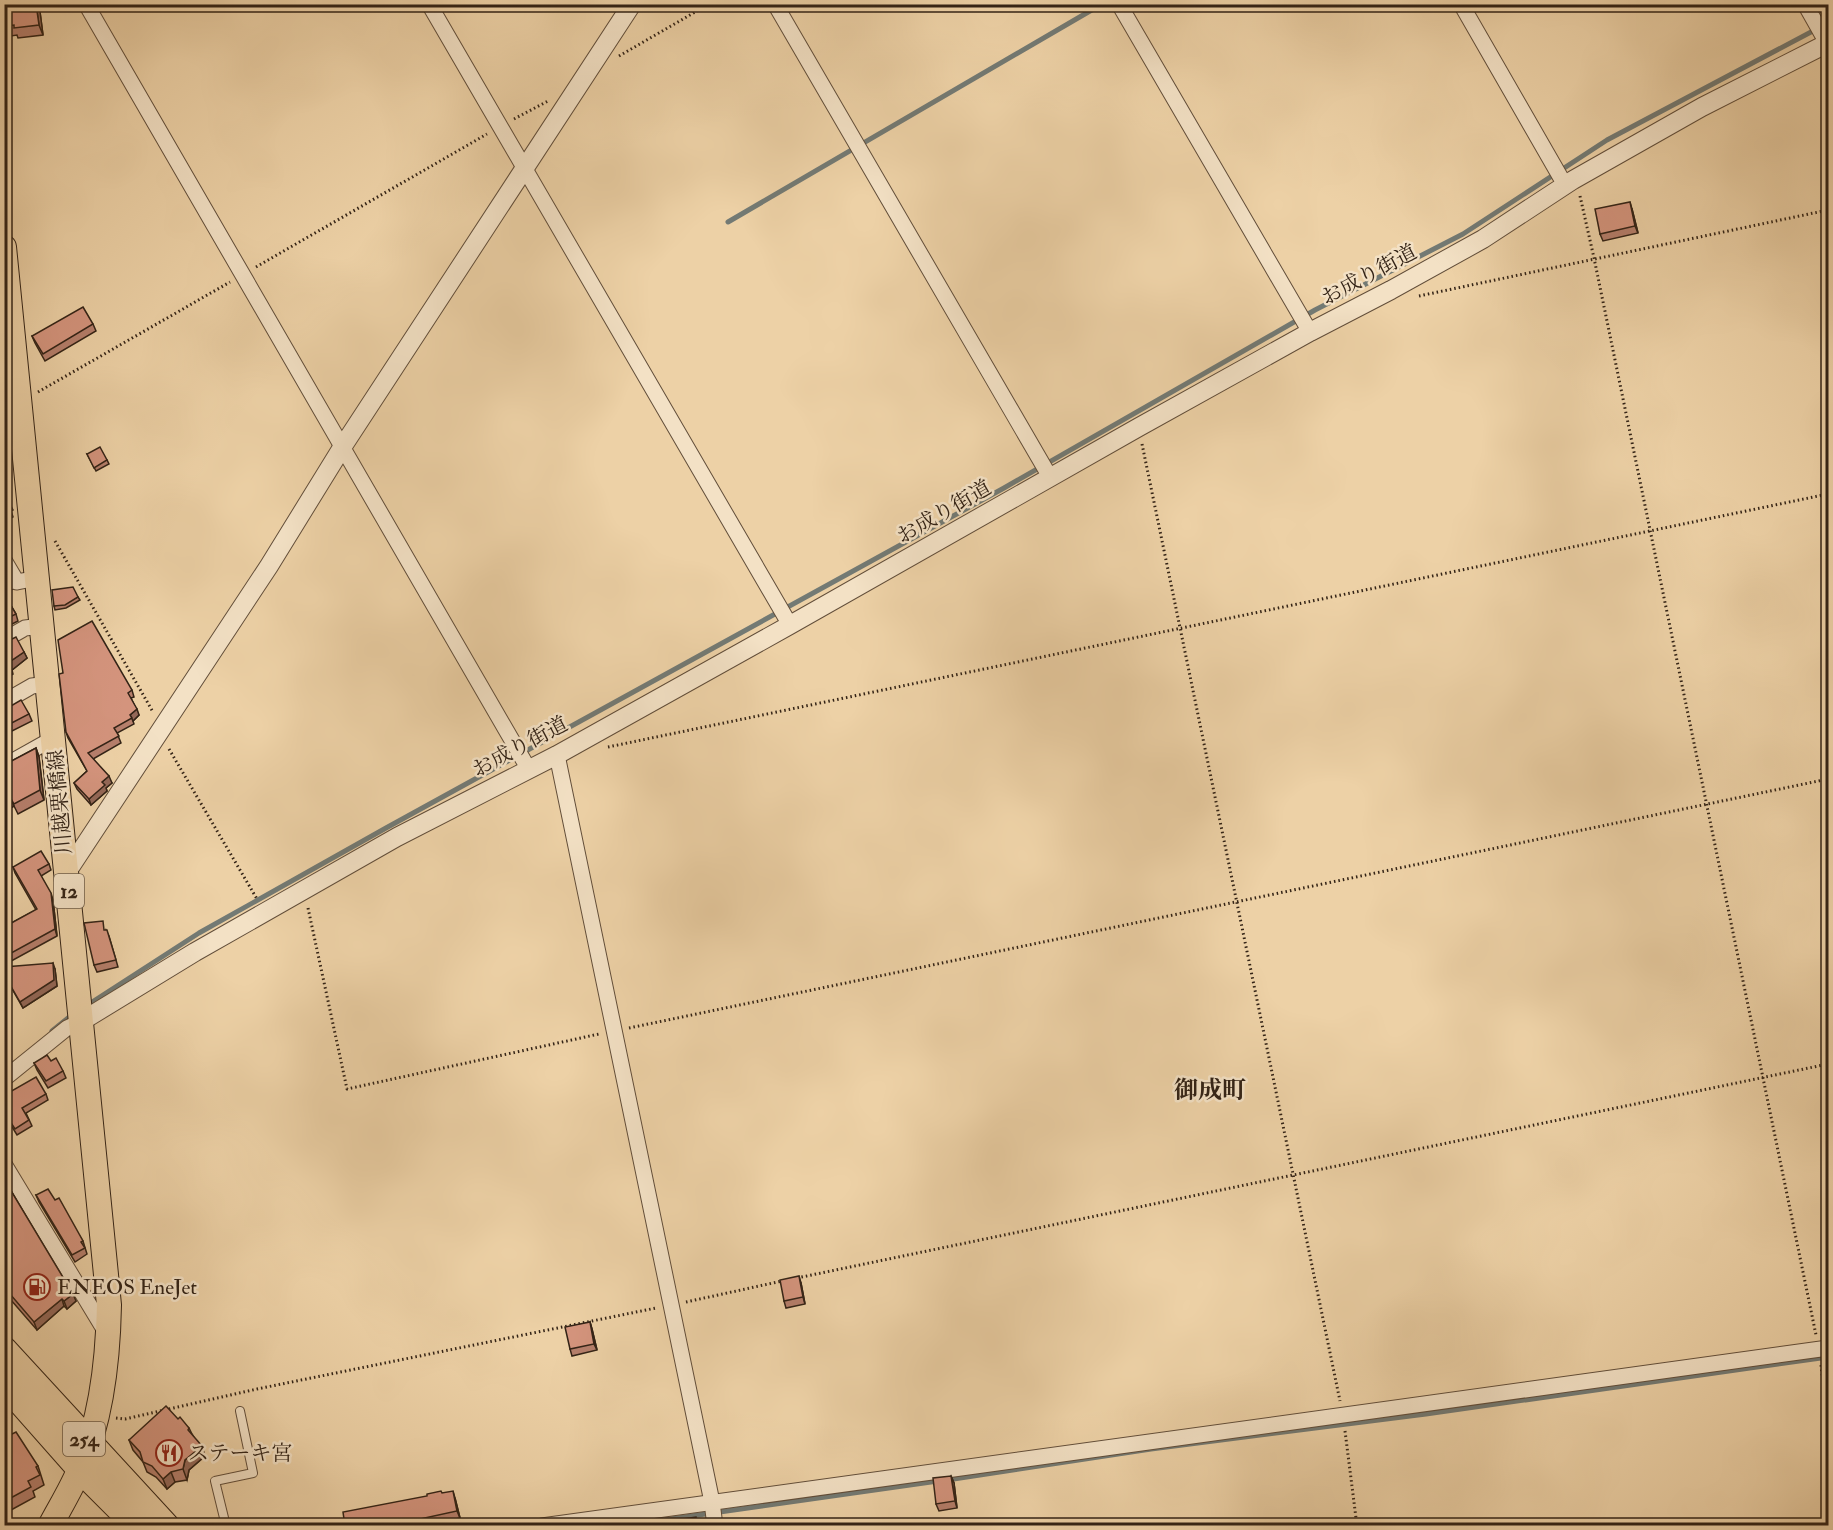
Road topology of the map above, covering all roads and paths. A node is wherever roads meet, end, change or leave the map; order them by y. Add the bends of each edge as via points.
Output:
1 (86, 4) edge
2 (429, 4) edge
3 (632, 4) edge
4 (709, 4) edge
5 (775, 4) edge
6 (1119, 4) edge
7 (1461, 4) edge
8 (1805, 4) edge
9 (1828, 43) edge
10 (592, 66) junction
11 (579, 86) junction
12 (500, 127) junction
13 (525, 170) junction
14 (1569, 183) junction
15 (1828, 210) edge
16 (4, 247) edge
17 (1594, 258) junction
18 (243, 275) junction
19 (1390, 290) junction
20 (9, 332) edge
21 (1310, 332) junction
22 (20, 400) junction
23 (1139, 427) junction
24 (343, 446) junction
25 (1050, 477) junction
26 (1828, 494) edge
27 (32, 523) junction
28 (1649, 531) junction
29 (4, 560) edge
30 (20, 583) edge
31 (790, 625) junction
32 (42, 626) junction
33 (1180, 628) junction
34 (4, 640) edge
35 (48, 684) junction
36 (4, 702) edge
37 (162, 729) junction
38 (54, 738) junction
39 (583, 740) junction
40 (557, 755) junction
41 (4, 766) edge
42 (528, 768) junction
43 (1828, 779) edge
44 (1706, 804) junction
45 (67, 873) junction
46 (304, 890) junction
47 (1237, 902) junction
48 (264, 912) junction
49 (82, 1021) junction
50 (614, 1031) junction
51 (1828, 1064) edge
52 (1763, 1077) junction
53 (4, 1079) edge
54 (4, 1164) edge
55 (1293, 1175) junction
56 (671, 1305) junction
57 (108, 1336) junction
58 (1824, 1349) edge
59 (4, 1350) edge
60 (4, 1383) edge
61 (240, 1411) dead end
62 (1343, 1415) junction
63 (96, 1416) junction
64 (1828, 1423) edge
65 (89, 1444) junction
66 (80, 1469) junction
67 (712, 1502) junction
68 (50, 1526) edge
69 (137, 1526) edge
70 (166, 1526) edge
71 (226, 1526) edge
72 (542, 1526) edge
73 (715, 1526) edge
74 (1357, 1526) edge

1 - 18 street
2 - 12 street
3 - 10 street
4 - 10 path via 608,62
5 - 25 street
6 - 21 street
7 - 14 street
8 - 9 street
9 - 14 street, お成り街道 via 1702,107
10 - 11 street
11 - 12 path
11 - 13 street
12 - 13 street
12 - 18 path
13 - 24 street
13 - 31 street
14 - 17 path via 1578,190
14 - 19 street, お成り街道 via 1483,239
15 - 17 path
16 - 20 main road, 川越栗橋線 / 12
17 - 19 path via 1424,295 1408,297
17 - 28 path
18 - 22 path
18 - 24 street
19 - 21 street, お成り街道
20 - 22 main road, 川越栗橋線 / 12
21 - 23 street, お成り街道
22 - 27 main road, 川越栗橋線 / 12
23 - 25 street, お成り街道
23 - 33 path
24 - 37 street
24 - 42 street
25 - 31 street, お成り街道
26 - 28 path
27 - 30 main road, 川越栗橋線 / 12
27 - 37 path via 48,528
28 - 33 path
28 - 44 path
29 - 30 street
30 - 32 main road, 川越栗橋線 / 12
31 - 39 street, お成り街道
32 - 34 street via 25,628
32 - 35 main road, 川越栗橋線 / 12
33 - 39 path via 597,750
33 - 47 path
35 - 36 street via 32,686
35 - 38 main road, 川越栗橋線 / 12
37 - 45 street
37 - 48 path
38 - 41 street
38 - 45 main road, 川越栗橋線 / 12
39 - 40 street, お成り街道
40 - 42 street, お成り街道
40 - 50 street
42 - 46 street, お成り街道
43 - 44 path
44 - 47 path
44 - 52 path
45 - 49 main road, 川越栗橋線 / 12
46 - 48 street, お成り街道
46 - 50 path via 347,1089
47 - 50 path
47 - 55 path
48 - 49 street, お成り街道
49 - 53 street via 67,1028
49 - 57 main road, 川越栗橋線 / 12 via 109,1305
50 - 56 street
51 - 52 path
52 - 55 path
52 - 58 path
54 - 57 street
55 - 56 path
55 - 62 path
56 - 63 path via 124,1419
56 - 67 street
57 - 63 main road, 川越栗橋線 / 12
58 - 62 street
58 - 64 path
59 - 65 highway, 254
60 - 66 highway, 254
61 - 71 lane via 252,1473 215,1481
62 - 67 street
62 - 74 path
63 - 65 main road, 川越栗橋線 / 12
65 - 66 main road, 川越栗橋線 / 12
65 - 70 highway, 254
66 - 68 main road, 川越栗橋線 / 12
66 - 69 highway, 254
67 - 72 street
67 - 73 street

